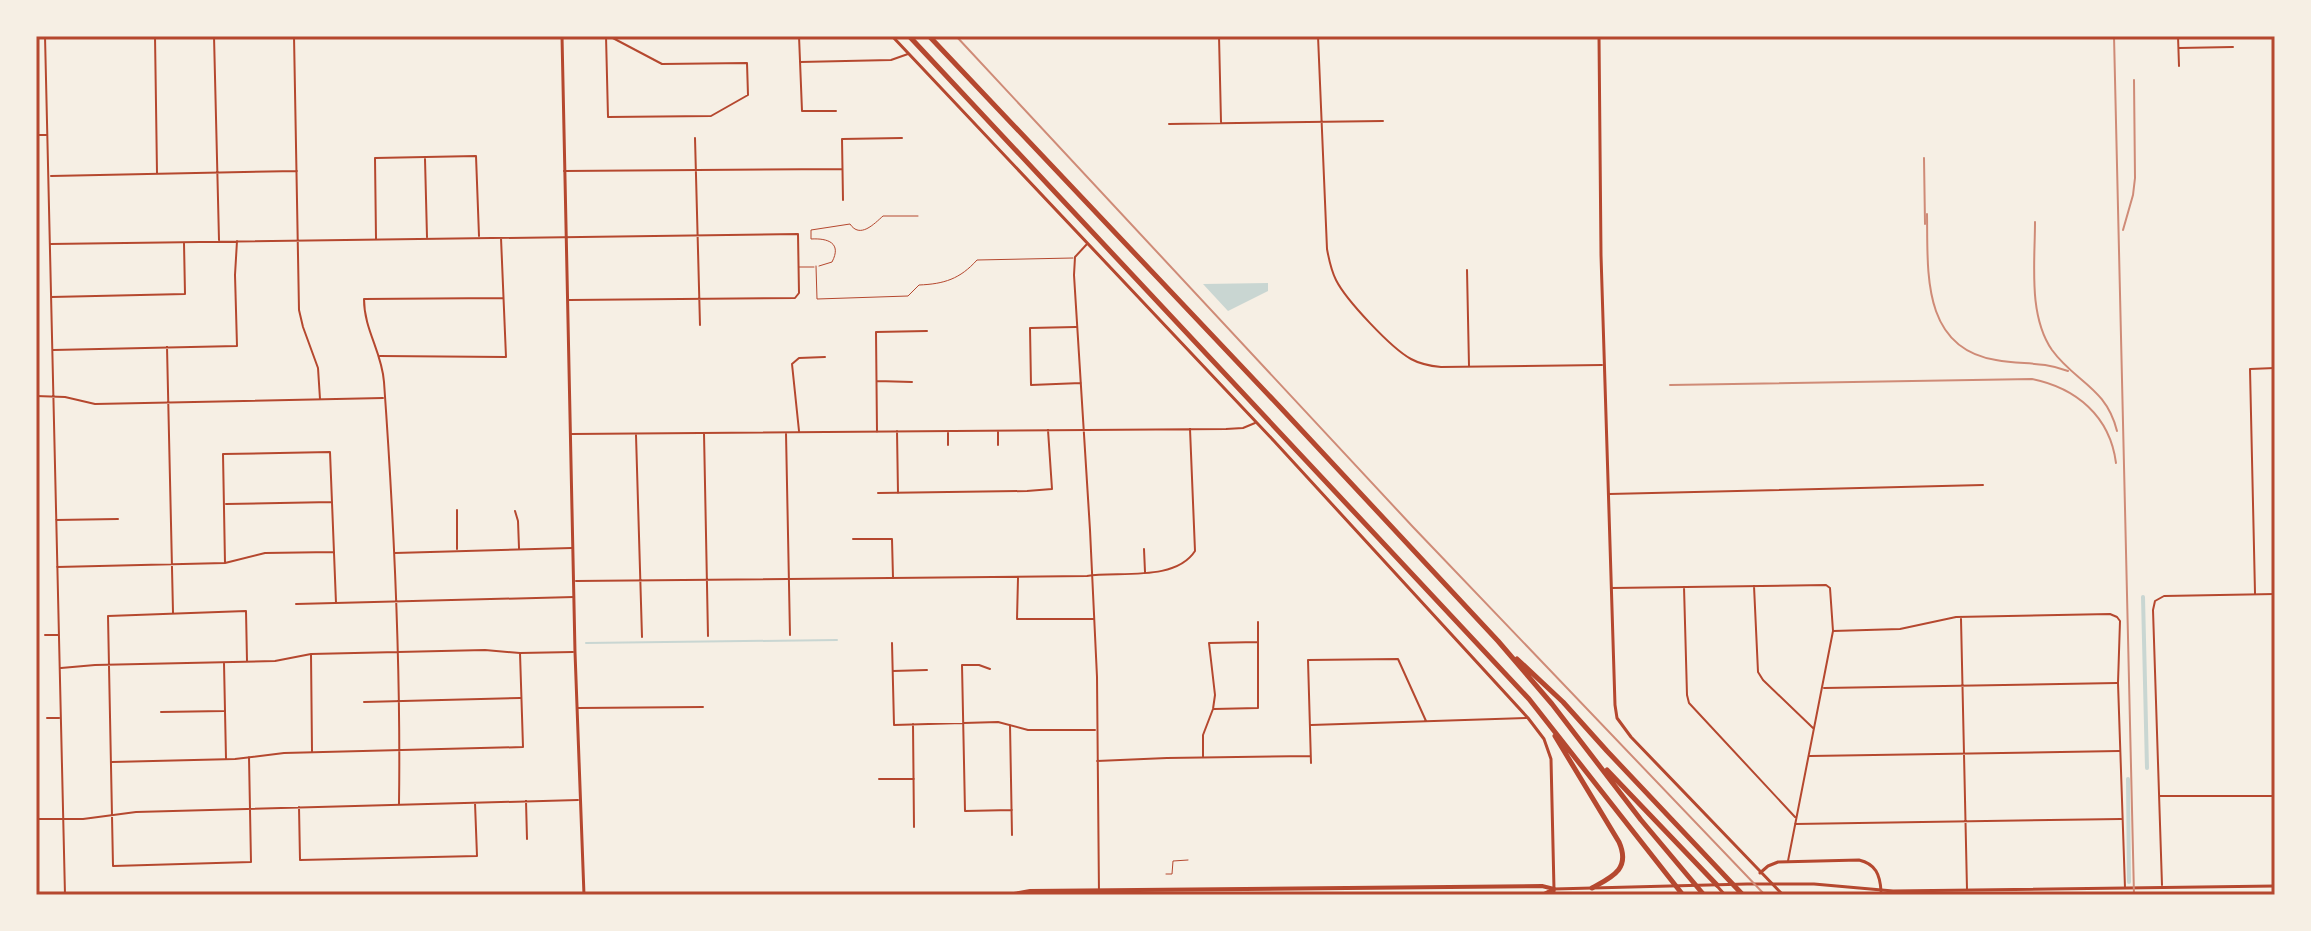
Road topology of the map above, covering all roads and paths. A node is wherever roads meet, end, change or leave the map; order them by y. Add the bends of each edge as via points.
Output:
1 (45, 36) edge
2 (155, 36) edge
3 (214, 36) edge
4 (294, 36) edge
5 (562, 36) edge
6 (610, 36) edge
7 (799, 36) edge
8 (892, 36) edge
9 (909, 36) edge
10 (929, 36) edge
11 (1219, 36) edge
12 (1318, 36) edge
13 (1599, 36) edge
14 (2178, 36) edge
15 (2233, 47) dead end
16 (2179, 48) junction
17 (909, 54) junction
18 (800, 62) junction
19 (2179, 66) dead end
20 (836, 111) dead end
21 (1383, 121) dead end
22 (1320, 122) junction
23 (1221, 123) junction
24 (1169, 124) dead end
25 (36, 135) edge
26 (48, 135) junction
27 (695, 138) dead end
28 (902, 138) dead end
29 (425, 157) junction
30 (842, 169) junction
31 (696, 170) junction
32 (298, 171) junction
33 (564, 171) junction
34 (217, 173) junction
35 (157, 174) junction
36 (49, 176) junction
37 (843, 200) dead end
38 (918, 216) dead end
39 (698, 234) junction
40 (566, 236) junction
41 (479, 237) junction
42 (501, 237) junction
43 (427, 238) junction
44 (376, 239) junction
45 (299, 240) junction
46 (219, 241) junction
47 (237, 241) junction
48 (184, 242) junction
49 (1088, 243) junction
50 (50, 244) junction
51 (1075, 257) junction
52 (816, 266) junction
53 (799, 267) junction
54 (1467, 270) dead end
55 (51, 297) junction
56 (503, 298) junction
57 (699, 299) junction
58 (567, 300) junction
59 (700, 325) dead end
60 (1077, 327) junction
61 (927, 331) dead end
62 (167, 347) junction
63 (52, 350) junction
64 (378, 356) junction
65 (825, 357) dead end
66 (1604, 365) junction
67 (1469, 367) junction
68 (2275, 368) edge
69 (876, 381) junction
70 (912, 382) dead end
71 (1081, 383) junction
72 (36, 396) edge
73 (53, 396) junction
74 (385, 398) junction
75 (320, 399) junction
76 (168, 402) junction
77 (1256, 423) junction
78 (1190, 429) junction
79 (1048, 430) junction
80 (1084, 430) junction
81 (897, 431) junction
82 (948, 431) junction
83 (998, 431) junction
84 (786, 432) junction
85 (800, 432) junction
86 (877, 432) junction
87 (704, 433) junction
88 (571, 434) junction
89 (636, 434) junction
90 (948, 445) dead end
91 (998, 445) dead end
92 (1983, 485) dead end
93 (878, 493) dead end
94 (898, 494) junction
95 (1608, 494) junction
96 (333, 502) junction
97 (224, 504) junction
98 (457, 510) dead end
99 (515, 511) dead end
100 (118, 519) dead end
101 (56, 520) junction
102 (853, 539) dead end
103 (573, 548) junction
104 (519, 549) junction
105 (1144, 549) dead end
106 (457, 551) junction
107 (334, 552) junction
108 (394, 553) junction
109 (225, 563) junction
110 (172, 564) junction
111 (57, 567) junction
112 (1145, 574) junction
113 (1093, 575) junction
114 (1018, 577) junction
115 (893, 578) junction
116 (788, 579) junction
117 (575, 581) junction
118 (640, 581) junction
119 (707, 581) junction
120 (1754, 586) junction
121 (1684, 587) junction
122 (1611, 588) junction
123 (2255, 594) junction
124 (2275, 594) edge
125 (575, 597) junction
126 (396, 602) junction
127 (336, 603) junction
128 (296, 604) dead end
129 (173, 614) junction
130 (1961, 617) junction
131 (1094, 619) junction
132 (1258, 622) dead end
133 (1833, 631) junction
134 (45, 635) dead end
135 (59, 635) junction
136 (790, 635) dead end
137 (708, 636) dead end
138 (642, 637) dead end
139 (1498, 641) junction
140 (1258, 642) junction
141 (892, 643) dead end
142 (398, 652) junction
143 (575, 652) junction
144 (520, 653) junction
145 (311, 654) junction
146 (247, 661) junction
147 (224, 662) junction
148 (109, 665) junction
149 (60, 668) junction
150 (990, 669) dead end
151 (927, 670) dead end
152 (893, 671) junction
153 (2118, 683) junction
154 (1962, 686) junction
155 (1822, 688) junction
156 (522, 698) junction
157 (364, 702) dead end
158 (399, 702) junction
159 (703, 707) dead end
160 (577, 708) junction
161 (1213, 709) junction
162 (225, 711) junction
163 (161, 712) dead end
164 (47, 718) dead end
165 (60, 718) junction
166 (1528, 718) junction
167 (1426, 721) junction
168 (1547, 721) junction
169 (963, 722) junction
170 (913, 724) junction
171 (1010, 724) junction
172 (1311, 725) junction
173 (1814, 728) junction
174 (1096, 730) junction
175 (1585, 747) junction
176 (400, 751) junction
177 (2120, 751) junction
178 (312, 752) junction
179 (1964, 754) junction
180 (1311, 756) junction
181 (1809, 756) junction
182 (249, 757) junction
183 (1203, 757) junction
184 (226, 759) junction
185 (1097, 761) junction
186 (111, 763) junction
187 (1311, 763) dead end
188 (879, 779) dead end
189 (914, 779) junction
190 (2158, 796) junction
191 (2275, 796) edge
192 (580, 800) junction
193 (526, 801) junction
194 (475, 803) junction
195 (399, 804) junction
196 (299, 806) junction
197 (250, 809) junction
198 (1012, 810) junction
199 (112, 814) junction
200 (1796, 818) junction
201 (36, 819) edge
202 (62, 819) junction
203 (2122, 819) junction
204 (1965, 821) junction
205 (1795, 824) junction
206 (914, 827) dead end
207 (1012, 835) dead end
208 (527, 839) dead end
209 (1188, 860) dead end
210 (1788, 862) junction
211 (1760, 873) junction
212 (1166, 874) dead end
213 (1747, 884) junction
214 (1717, 885) junction
215 (2275, 886) edge
216 (2233, 887) junction
217 (1592, 888) junction
218 (2125, 888) junction
219 (2162, 888) junction
220 (1967, 890) junction
221 (1881, 891) junction
222 (1554, 892) edge
223 (1099, 893) edge
224 (1016, 894) edge
225 (65, 895) edge
226 (584, 895) edge
227 (926, 895) edge
228 (1418, 895) edge
229 (1681, 895) edge
230 (1704, 895) edge
231 (1725, 895) edge
232 (1737, 895) edge
233 (1743, 895) edge
234 (1783, 895) edge
235 (2233, 895) edge

1 - 26 street
2 - 35 street
3 - 34 street
4 - 32 street
5 - 33 street
6 - 6 street via 608,117 711,116 748,95 747,63 662,64
7 - 18 street
8 - 17 street
9 - 168 highway
10 - 139 highway
11 - 23 street
12 - 22 street
13 - 66 street
14 - 16 street
15 - 16 street
16 - 19 street
17 - 18 street via 897,60
17 - 49 street
18 - 20 street via 802,111
21 - 22 street
22 - 23 street
22 - 67 street via 1327,249 1342,290 1410,358 1433,366
23 - 24 street
25 - 26 street
26 - 36 street
27 - 31 street
28 - 30 street via 842,139
29 - 41 street via 476,156
29 - 43 street
29 - 44 street via 375,158
30 - 31 street
30 - 37 street
31 - 33 street
31 - 39 street
32 - 34 street
32 - 45 street
33 - 40 street
34 - 35 street
34 - 46 street
35 - 36 street
36 - 50 street
38 - 52 lane via 883,216 873,227 859,231 850,224 811,230 811,239 826,239 835,251 829,264
39 - 40 street
39 - 53 street via 798,234
39 - 57 street
40 - 42 street
40 - 58 street
41 - 42 street
41 - 43 street
42 - 56 street
43 - 44 street
44 - 45 street
45 - 47 street
45 - 75 street via 299,310 318,368
46 - 47 street
46 - 48 street
47 - 62 street via 237,346
48 - 50 street
48 - 55 street via 185,294
49 - 51 street
49 - 77 street
50 - 55 street
51 - 52 lane via 977,260 954,279 919,285 908,296 817,299
51 - 60 street
52 - 53 lane
53 - 57 street via 795,298
54 - 67 street
55 - 63 street
56 - 64 street via 506,357
56 - 64 street via 364,299
57 - 58 street
57 - 59 street
58 - 88 street
60 - 71 street
60 - 71 street via 1030,328 1031,385
61 - 69 street via 876,332
62 - 63 street
62 - 76 street
63 - 73 street
64 - 74 street
65 - 85 street via 799,358 791,366
66 - 67 street
66 - 95 street
68 - 123 street via 2250,369
69 - 70 street
69 - 86 street
71 - 80 street
72 - 73 street
73 - 76 street via 95,404
73 - 101 street
74 - 75 street
74 - 108 street
75 - 76 street
76 - 110 street
77 - 78 street
77 - 166 street
78 - 80 street
78 - 112 street via 1195,551 1182,563
79 - 80 street
79 - 83 street
79 - 94 street via 1052,489
80 - 113 street
81 - 82 street
81 - 86 street
81 - 94 street
82 - 83 street
82 - 90 street
83 - 91 street
84 - 85 street
84 - 87 street
84 - 116 street
85 - 86 street
87 - 89 street
87 - 119 street
88 - 89 street
88 - 103 street
89 - 118 street
92 - 95 street
93 - 94 street
95 - 122 street
96 - 97 street
96 - 97 street via 330,452 223,454
96 - 107 street
97 - 109 street
98 - 106 street
99 - 104 street
100 - 101 street
101 - 111 street
102 - 115 street via 892,539
103 - 104 street
103 - 117 street
104 - 106 street
105 - 112 street
106 - 108 street
107 - 109 street via 265,553
107 - 127 street
108 - 126 street
109 - 110 street
110 - 111 street
110 - 129 street
111 - 135 street
112 - 113 street
113 - 114 street
113 - 131 street
114 - 115 street
114 - 131 street via 1017,619
115 - 116 street
116 - 119 street
116 - 136 street
117 - 118 street
117 - 125 street
118 - 119 street
118 - 138 street
119 - 137 street
120 - 121 street
120 - 133 street via 1826,585
120 - 173 street via 1758,672
121 - 122 street
121 - 200 street via 1689,703
122 - 211 street via 1620,725
123 - 124 street
123 - 190 street via 2164,596 2155,601
125 - 126 street
125 - 143 street
126 - 127 street
126 - 142 street
127 - 128 street
129 - 146 street via 246,611
129 - 148 street via 108,616
130 - 133 street via 1900,629
130 - 153 street via 2110,614 2120,621
130 - 154 street
131 - 174 street
132 - 140 street
133 - 155 street
134 - 135 street
135 - 149 street
139 - 175 highway
139 - 233 highway via 1563,702
140 - 161 street via 1258,708
140 - 161 street via 1209,643
141 - 152 street
142 - 144 street
142 - 145 street
142 - 158 street
143 - 144 street
143 - 160 street
144 - 156 street
145 - 146 street
145 - 178 street
146 - 147 street
147 - 148 street
147 - 162 street
148 - 149 street
148 - 186 street
149 - 165 street
150 - 169 street via 962,665
151 - 152 street
152 - 170 street via 894,725
153 - 154 street
153 - 177 street
154 - 155 street
154 - 179 street
155 - 173 street
156 - 158 street
156 - 176 street via 523,747
157 - 158 street
158 - 176 street
159 - 160 street
160 - 192 street
161 - 183 street via 1204,729
162 - 163 street
162 - 184 street
164 - 165 street
165 - 202 street
166 - 167 street
166 - 222 street via 1551,759
167 - 172 street
167 - 172 street via 1398,659 1308,660
168 - 217 highway via 1622,848 1617,872
168 - 229 highway
169 - 170 street
169 - 171 street
169 - 198 street via 965,811
170 - 189 street
171 - 174 street via 1028,730
171 - 198 street
172 - 180 street
173 - 181 street
174 - 185 street
175 - 214 highway
175 - 230 highway
176 - 178 street
176 - 195 street
177 - 179 street
177 - 203 street
178 - 182 street
179 - 181 street
179 - 204 street
180 - 183 street
180 - 187 street
181 - 200 street
182 - 184 street
182 - 197 street
183 - 185 street
184 - 186 street
185 - 223 street
186 - 199 street
188 - 189 street
189 - 206 street
190 - 191 street
190 - 219 street
192 - 193 street
192 - 226 street
193 - 194 street
193 - 208 street
194 - 195 street
194 - 196 street via 477,856 300,860
195 - 196 street
196 - 197 street
197 - 199 street
197 - 199 street via 251,862 113,866
198 - 207 street
199 - 202 street
200 - 205 street
201 - 202 street
202 - 225 street
203 - 204 street
203 - 218 street
204 - 205 street
204 - 220 street
205 - 210 street
209 - 212 lane via 1173,861 1172,874
210 - 211 street
210 - 221 street via 1864,861 1878,874
211 - 234 street
213 - 214 street
213 - 221 street
213 - 232 street
214 - 217 street
214 - 231 street
215 - 216 street
216 - 219 street
216 - 235 street
217 - 222 street
218 - 219 street
218 - 220 street
220 - 221 street
222 - 223 main road via 1542,886
222 - 228 main road
223 - 224 main road
224 - 227 main road

